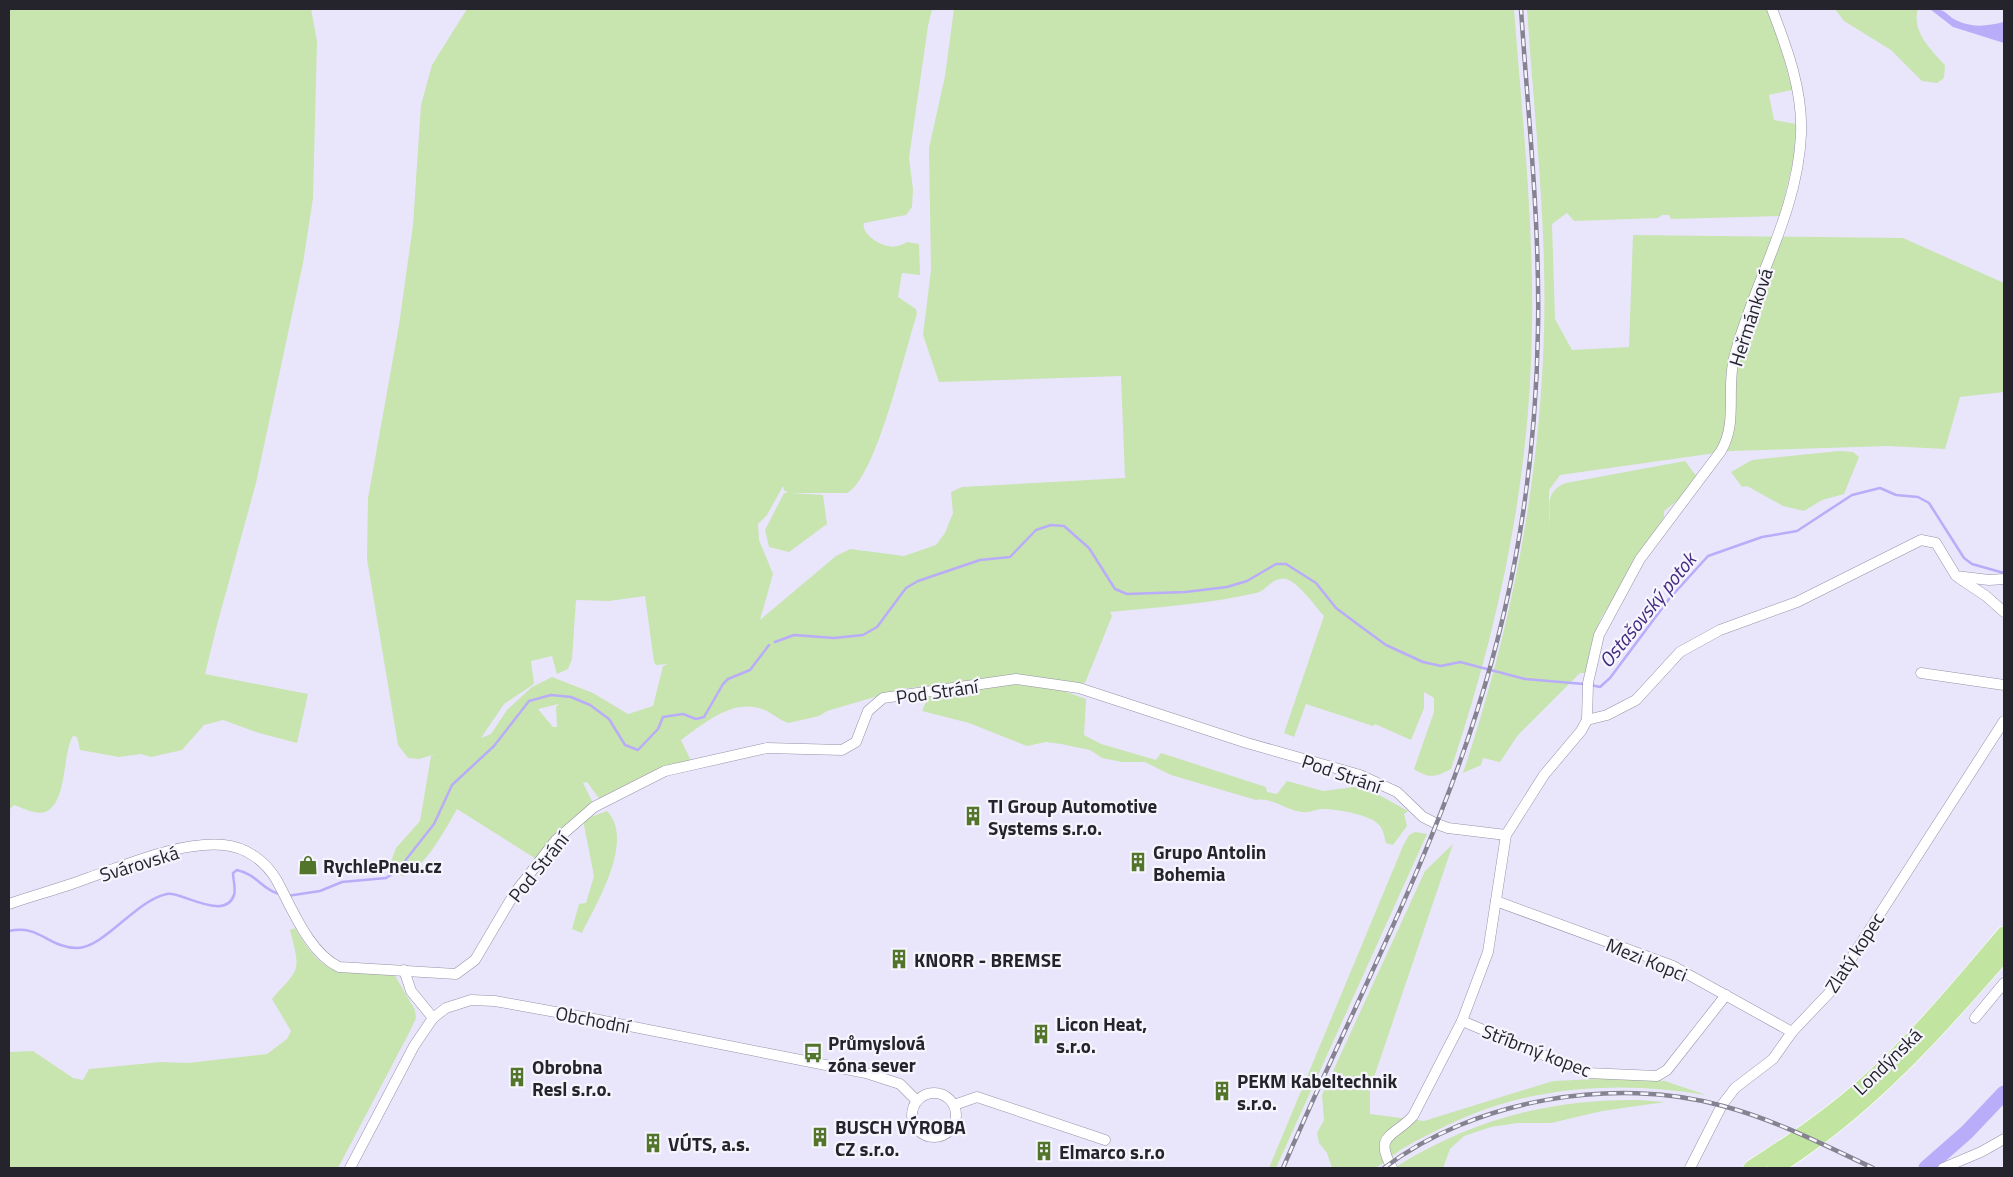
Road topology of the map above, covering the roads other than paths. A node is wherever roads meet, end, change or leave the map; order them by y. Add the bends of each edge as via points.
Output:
1 (1772, 9) edge
2 (1956, 576) junction
3 (2004, 579) edge
4 (2004, 612) edge
5 (1921, 673) dead end
6 (2004, 685) edge
7 (1587, 720) junction
8 (2004, 721) edge
9 (1506, 835) junction
10 (1496, 900) junction
11 (9, 904) edge
12 (2004, 934) edge
13 (2004, 954) edge
14 (404, 970) junction
15 (2004, 983) edge
16 (1726, 995) junction
17 (433, 1018) junction
18 (1975, 1018) dead end
19 (1462, 1021) junction
20 (1792, 1032) junction
21 (917, 1101) junction
22 (954, 1106) junction
23 (2004, 1139) edge
24 (1105, 1140) dead end
25 (350, 1168) edge
26 (1392, 1168) edge
27 (1690, 1168) edge
28 (1751, 1168) edge
29 (1774, 1168) edge
30 (1943, 1168) edge

1 - 7 street, Heřmánková via 1795,80 1801,134 1791,200 1734,361 1729,437 1722,451 1640,559 1599,635 1588,683
2 - 3 street
2 - 4 street
2 - 7 street via 1936,543 1921,540 1798,602 1720,630 1680,652 1636,700 1607,715
5 - 6 street
7 - 9 street, Stříbrný kopec via 1544,775
8 - 20 street, Zlatý kopec via 1829,993
9 - 10 street, Stříbrný kopec
9 - 14 street, Pod Strání via 1437,824 1423,817 1397,792 1360,775 1247,744 1079,688 1016,679 883,698 868,711 856,742 842,750 767,748 665,771 594,808 556,840 514,894 475,960 456,974
10 - 16 street, Mezi Kopci via 1673,966
10 - 19 street, Stříbrný kopec via 1488,952
11 - 14 street, Svárovská via 143,859 224,845 239,848 268,865 316,950 330,962 339,966
12 - 28 highway, Londýnská via 1918,1032 1862,1087 1792,1142
13 - 29 highway, Londýnská via 1940,1028 1881,1088 1855,1111
14 - 17 street via 411,991
15 - 18 street
16 - 19 street, Stříbrný kopec via 1666,1070 1657,1076 1587,1073
16 - 20 street, Mezi Kopci
17 - 21 street, Obchodní via 462,1002 495,1001 866,1073 900,1084
17 - 25 street, Obchodní via 414,1046
19 - 26 street, Stříbrný kopec via 1413,1116 1385,1142 1384,1149
20 - 27 street, Zlatý kopec via 1773,1059 1735,1088 1722,1105
21 - 22 street via 930,1093 938,1093
21 - 22 street via 913,1120 917,1128 930,1136 945,1133 951,1128 955,1121
22 - 24 street via 977,1097
23 - 30 street

